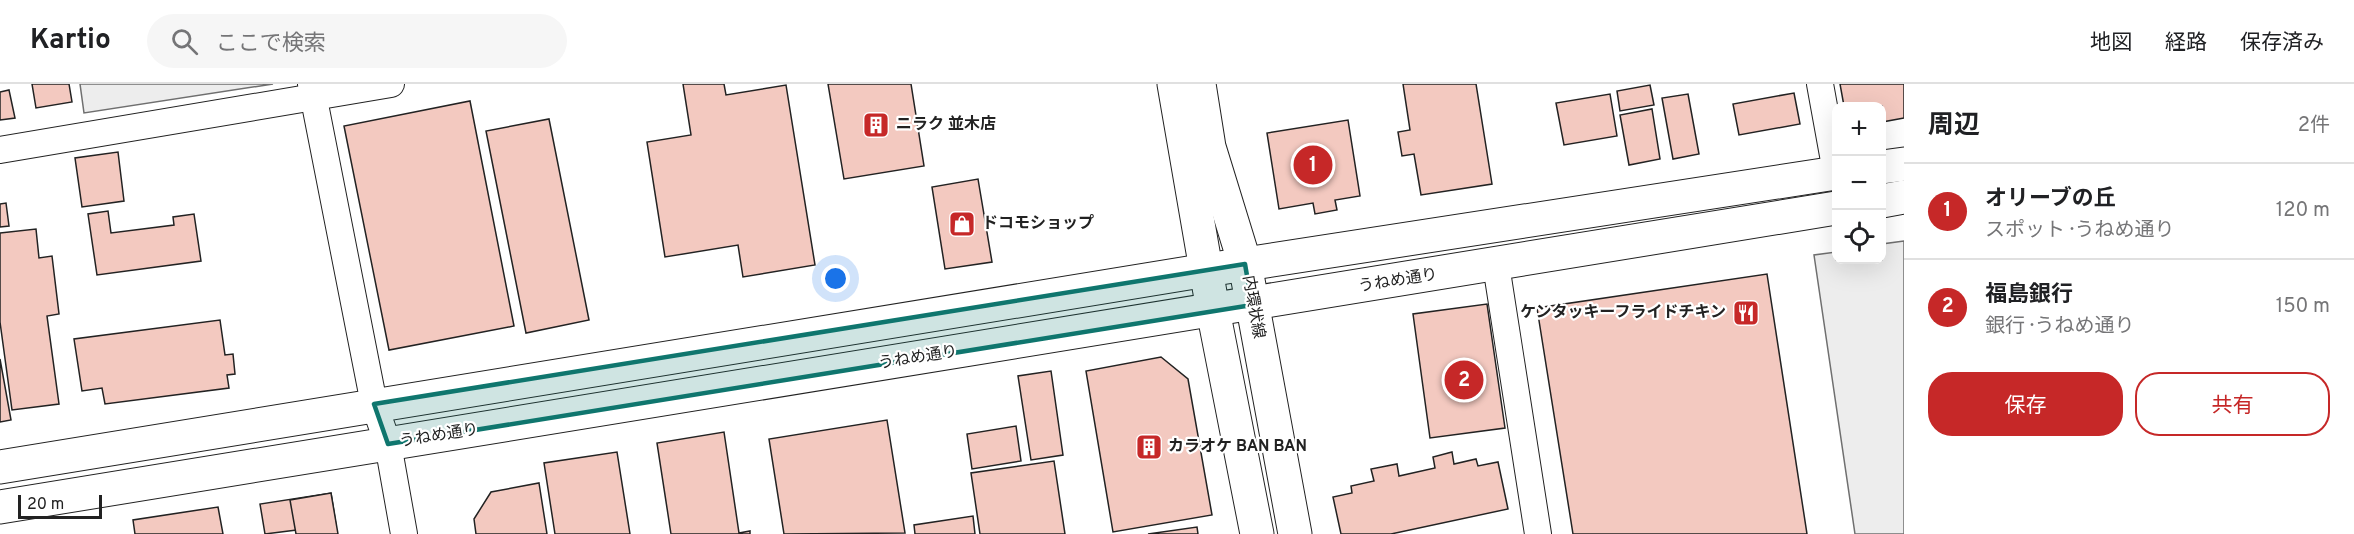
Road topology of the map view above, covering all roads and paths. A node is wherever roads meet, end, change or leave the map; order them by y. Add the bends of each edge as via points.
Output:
1 (390, 84) edge
2 (1174, 84) edge
3 (1199, 84) edge
4 (1820, 84) edge
5 (312, 91) edge
6 (0, 150) edge
7 (1833, 156) edge
8 (1904, 164) edge
9 (1886, 166) edge
10 (1832, 173) edge
11 (1904, 197) edge
12 (1886, 200) edge
13 (1832, 209) edge
14 (1245, 264) junction
15 (1496, 265) junction
16 (1207, 270) junction
17 (1252, 305) junction
18 (1213, 310) junction
19 (374, 404) junction
20 (388, 444) junction
21 (0, 467) edge
22 (0, 507) edge
23 (404, 534) edge
24 (1257, 534) edge
25 (1295, 534) edge
26 (1538, 534) edge

1 - 5 street
2 - 16 street
3 - 14 street, 内環状線 via 1209,147
4 - 7 street
5 - 6 street
5 - 19 street
8 - 9 street
10 - 14 street
11 - 12 street
13 - 15 street, うねめ通り
14 - 16 street
14 - 17 street, 内環状線
15 - 17 street, うねめ通り
15 - 26 street
16 - 18 street
16 - 19 street
17 - 18 street, うねめ通り
17 - 25 street, 内環状線
18 - 20 street, うねめ通り
18 - 24 street
19 - 20 street
19 - 21 street
20 - 22 street, うねめ通り
20 - 23 street

